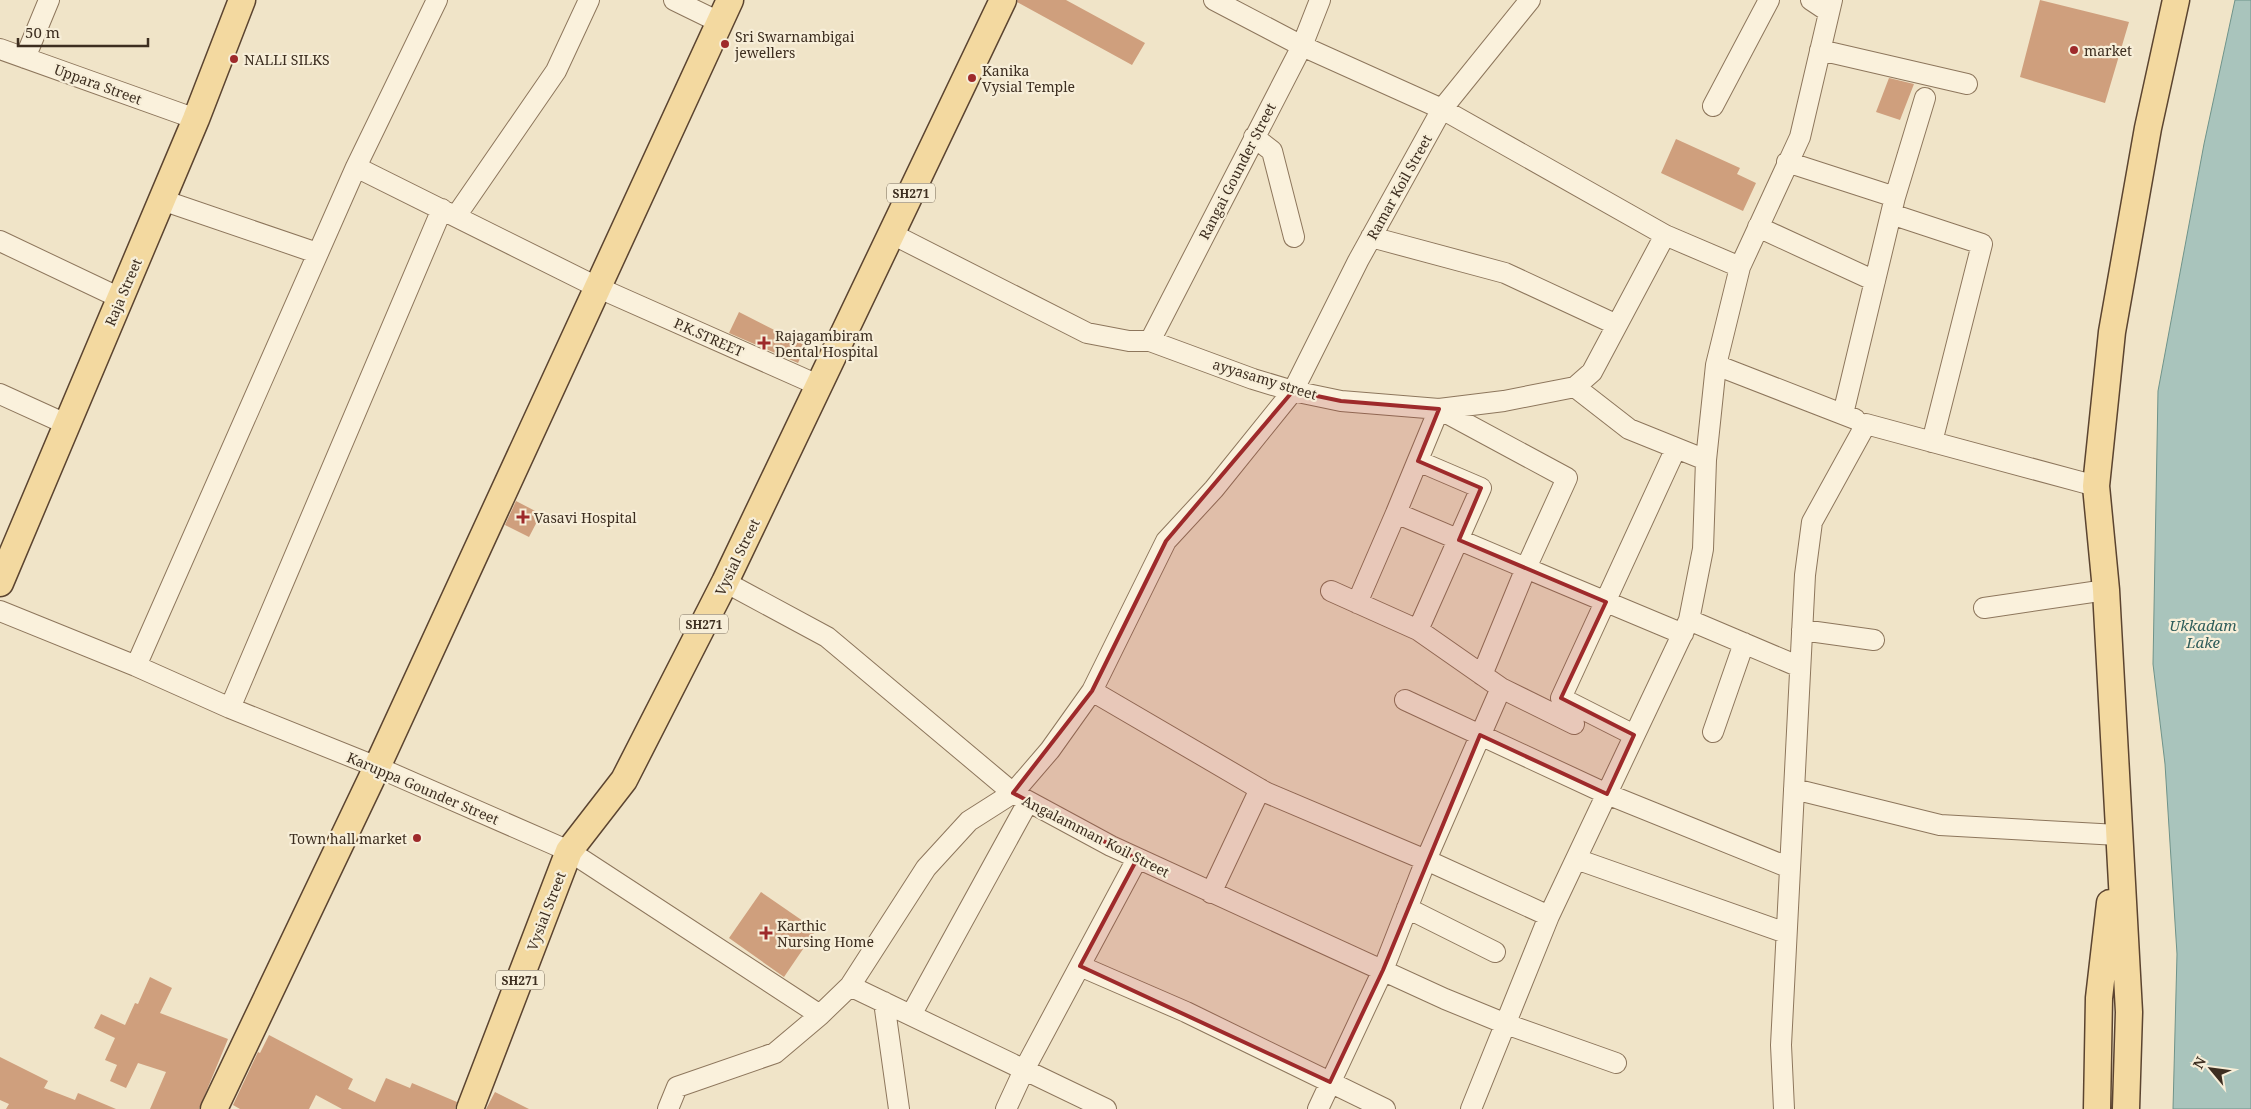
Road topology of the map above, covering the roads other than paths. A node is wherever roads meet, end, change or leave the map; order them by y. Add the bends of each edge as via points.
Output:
1 (49, 0) edge
2 (242, 0) edge
3 (436, 0) edge
4 (589, 0) edge
5 (674, 0) edge
6 (1003, 0) edge
7 (1214, 0) edge
8 (1320, 0) edge
9 (1530, 0) edge
10 (1769, 0) edge
11 (1811, 0) edge
12 (2175, 0) edge
13 (1830, 6) edge
14 (725, 11) edge
15 (1302, 46) junction
16 (0, 48) edge
17 (1820, 50) junction
18 (25, 58) junction
19 (1967, 84) dead end
20 (1925, 98) dead end
21 (1713, 106) dead end
22 (1442, 109) junction
23 (196, 119) junction
24 (1254, 137) junction
25 (1787, 162) junction
26 (356, 166) junction
27 (162, 200) junction
28 (1893, 205) junction
29 (449, 212) junction
30 (1758, 226) junction
31 (892, 234) junction
32 (1665, 235) junction
33 (1294, 237) dead end
34 (1372, 237) junction
35 (0, 241) edge
36 (317, 253) junction
37 (1740, 267) junction
38 (1875, 281) junction
39 (599, 288) junction
40 (120, 298) junction
41 (1617, 325) junction
42 (1150, 341) junction
43 (1716, 365) junction
44 (820, 386) junction
45 (1575, 387) junction
46 (1294, 391) junction
47 (0, 394) edge
48 (1439, 409) junction
49 (1843, 414) junction
50 (66, 424) junction
51 (1866, 424) junction
52 (1932, 442) junction
53 (1676, 448) junction
54 (1706, 460) junction
55 (1418, 461) junction
56 (2096, 486) junction
57 (1396, 513) junction
58 (1459, 540) junction
59 (1526, 568) junction
60 (725, 582) junction
61 (0, 583) edge
62 (2106, 590) junction
63 (1331, 592) dead end
64 (1606, 602) junction
65 (1357, 603) junction
66 (1984, 608) dead end
67 (0, 611) edge
68 (1686, 627) junction
69 (1418, 630) junction
70 (1802, 630) junction
71 (1874, 640) dead end
72 (1744, 643) junction
73 (136, 666) junction
74 (1800, 667) junction
75 (1482, 675) junction
76 (1501, 688) junction
77 (1092, 691) junction
78 (1405, 700) dead end
79 (230, 708) junction
80 (1574, 724) dead end
81 (1712, 732) dead end
82 (1480, 735) junction
83 (1634, 735) junction
84 (377, 767) junction
85 (1260, 789) junction
86 (1794, 789) junction
87 (1607, 794) junction
88 (1021, 798) junction
89 (2118, 835) junction
90 (569, 850) junction
91 (1137, 859) junction
92 (1576, 859) junction
93 (1426, 860) junction
94 (1790, 868) junction
95 (1211, 893) junction
96 (1407, 908) junction
97 (1549, 916) junction
98 (1786, 933) junction
99 (1495, 952) dead end
100 (1080, 966) junction
101 (1383, 970) junction
102 (850, 986) junction
103 (884, 1002) junction
104 (820, 1015) junction
105 (911, 1015) junction
106 (1506, 1024) junction
107 (1616, 1063) dead end
108 (1024, 1070) junction
109 (1330, 1082) junction
110 (214, 1109) edge
111 (470, 1109) edge
112 (668, 1109) edge
113 (899, 1109) edge
114 (1006, 1109) edge
115 (1106, 1109) edge
116 (1318, 1109) edge
117 (1384, 1109) edge
118 (1470, 1109) edge
119 (1784, 1109) edge
120 (2097, 1109) edge
121 (2126, 1109) edge

1 - 18 street
2 - 23 main road, Raja Street
3 - 26 street
4 - 29 street via 556,71
5 - 14 street
6 - 31 main road, Vysial Street / SH271
7 - 15 street
8 - 15 street, Rangai Gounder Street
9 - 22 street, Ramar Koil Street
10 - 21 street
11 - 13 street
12 - 56 main road via 2148,128 2112,332
13 - 17 street
14 - 39 main road
15 - 22 street
15 - 24 street, Rangai Gounder Street
16 - 18 street, Uppara Street
17 - 19 street
17 - 25 street via 1800,137
18 - 23 street, Uppara Street
20 - 28 street
22 - 32 street
22 - 34 street, Ramar Koil Street
23 - 27 main road, Raja Street
24 - 33 street via 1272,151
24 - 42 street, Rangai Gounder Street
25 - 28 street
25 - 30 street
26 - 29 street, P.K.STREET
26 - 36 street
27 - 36 street
27 - 40 main road, Raja Street
28 - 38 street
28 - 52 street via 1982,244
29 - 39 street, P.K.STREET
29 - 79 street
30 - 37 street
30 - 38 street
31 - 42 street, ayyasamy street via 1087,333 1129,341
31 - 44 main road, Vysial Street / SH271
32 - 37 street
32 - 41 street
34 - 41 street via 1505,273
34 - 46 street, Ramar Koil Street
35 - 40 street
36 - 73 street
37 - 43 street
38 - 49 street
39 - 44 street, P.K.STREET
39 - 84 main road
40 - 50 main road, Raja Street
41 - 45 street via 1592,372
42 - 46 street, ayyasamy street
43 - 49 street
43 - 54 street
44 - 60 main road, Vysial Street / SH271
45 - 48 street, ayyasamy street
45 - 53 street via 1628,428
46 - 48 street, ayyasamy street via 1341,401
46 - 77 street, Ramar Koil Street via 1214,489 1166,541
47 - 50 street
48 - 55 street
48 - 59 street via 1567,478
49 - 51 street
50 - 61 main road, Raja Street
51 - 52 street
51 - 70 street via 1812,522
52 - 56 street
53 - 54 street
53 - 64 street
54 - 68 street via 1704,550
55 - 57 street
55 - 58 street via 1482,488
56 - 62 main road
57 - 58 street
57 - 65 street
58 - 59 street
58 - 69 street
59 - 64 street
59 - 75 street
60 - 88 street, Angalamman Koil Street via 828,637
60 - 90 main road, Vysial Street / SH271 via 624,780
62 - 66 street
62 - 89 main road
63 - 65 street
64 - 68 street
64 - 83 street via 1561,698
65 - 69 street
67 - 73 street, Karuppa Gounder Street
68 - 72 street
68 - 83 street
69 - 75 street
70 - 71 street
70 - 74 street
72 - 74 street
72 - 81 street
73 - 79 street, Karuppa Gounder Street
74 - 86 street
75 - 76 street
76 - 80 street
76 - 82 street
77 - 85 street
77 - 88 street, Ramar Koil Street
78 - 82 street
79 - 84 street, Karuppa Gounder Street
82 - 87 street
82 - 93 street
83 - 87 street
84 - 90 street, Karuppa Gounder Street
84 - 110 main road
85 - 93 street
85 - 95 street
86 - 89 street via 1940,825
86 - 94 street
87 - 92 street
87 - 94 street
88 - 91 street, Angalamman Koil Street
88 - 102 street via 969,821 926,868
88 - 105 street
89 - 120 main road via 2098,998
89 - 121 main road via 2129,1012
90 - 104 street, Karuppa Gounder Street
90 - 111 main road, Vysial Street / SH271
91 - 95 street, Angalamman Koil Street
91 - 100 street
92 - 97 street
92 - 98 street
93 - 96 street
93 - 97 street
94 - 98 street
95 - 101 street, Angalamman Koil Street
96 - 99 street
96 - 101 street
97 - 106 street
98 - 119 street via 1781,1045
100 - 108 street
100 - 109 street via 1186,1012
101 - 106 street, Angalamman Koil Street
101 - 109 street
102 - 103 street
102 - 104 street
103 - 105 street
103 - 113 street
104 - 112 street via 775,1053 677,1087
105 - 108 street
106 - 107 street, Angalamman Koil Street
106 - 118 street
108 - 114 street
108 - 115 street
109 - 116 street
109 - 117 street

